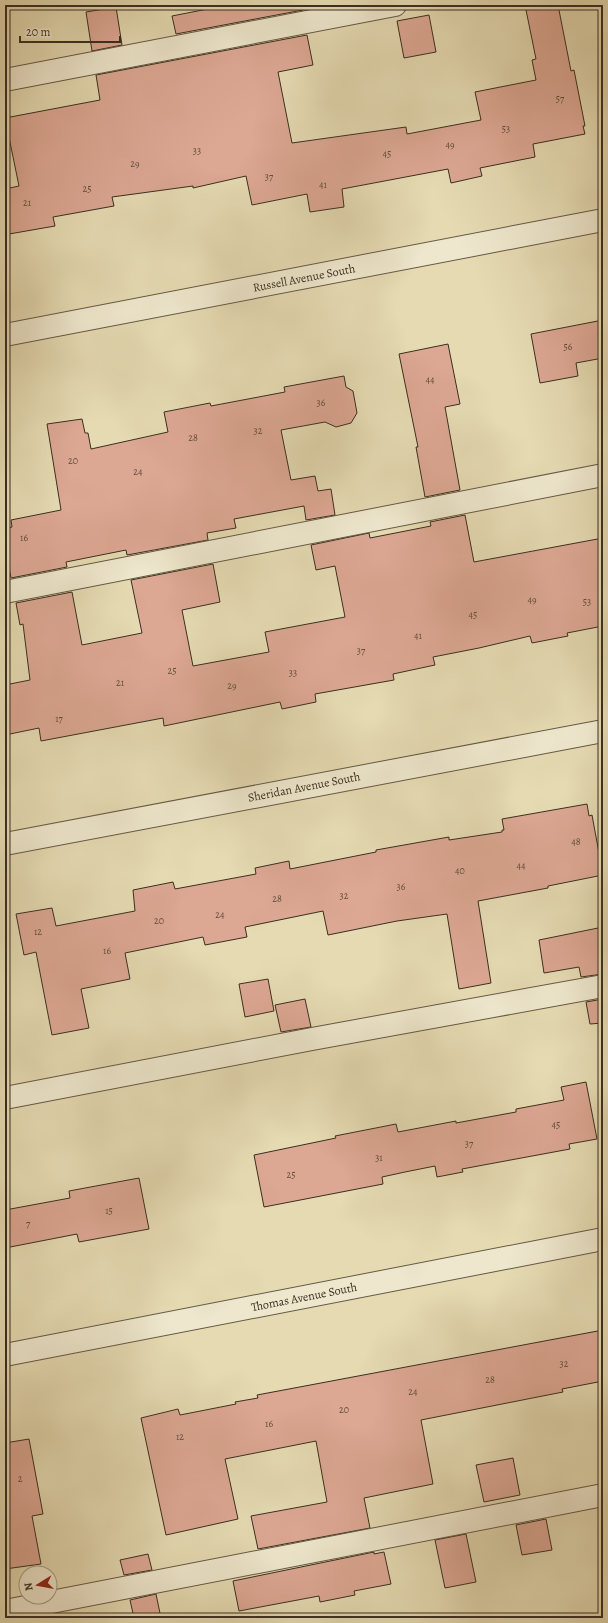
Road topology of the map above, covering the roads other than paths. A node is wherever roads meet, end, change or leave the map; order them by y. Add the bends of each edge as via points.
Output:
1 (395, 5) edge
2 (5, 80) edge
3 (603, 220) edge
4 (5, 335) edge
5 (603, 475) edge
6 (5, 592) edge
7 (603, 731) edge
8 (5, 844) edge
9 (603, 986) edge
10 (5, 1098) edge
11 (603, 1239) edge
12 (5, 1355) edge
13 (603, 1495) edge
14 (5, 1611) edge

1 - 2 street
3 - 4 street, Russell Avenue South
5 - 6 street
7 - 8 street, Sheridan Avenue South
9 - 10 street
11 - 12 street, Thomas Avenue South
13 - 14 street

